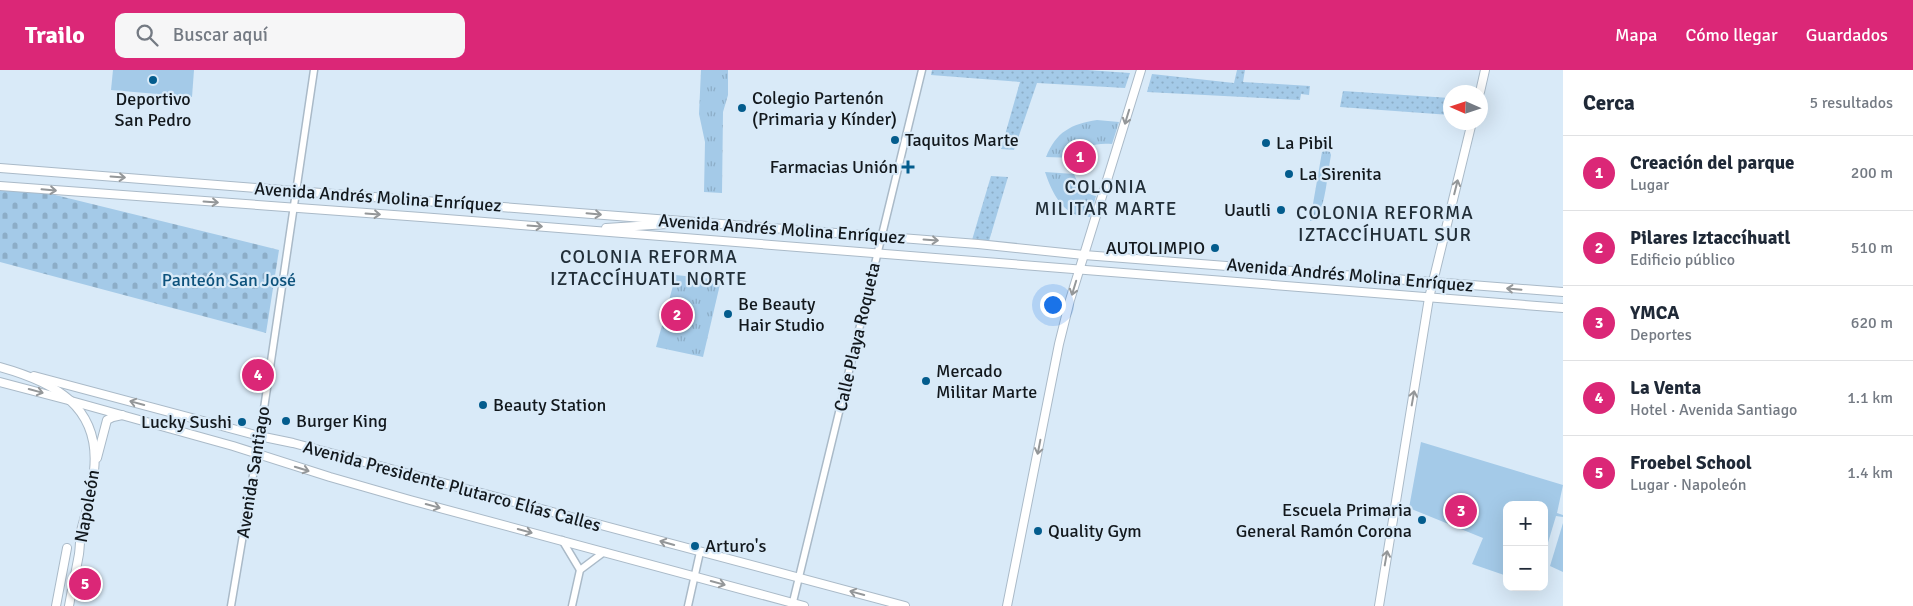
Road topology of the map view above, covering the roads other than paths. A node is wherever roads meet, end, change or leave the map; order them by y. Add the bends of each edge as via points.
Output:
1 (314, 70) edge
2 (922, 70) edge
3 (1142, 70) edge
4 (1485, 70) edge
5 (1482, 85) edge
6 (1470, 130) edge
7 (0, 168) edge
8 (0, 186) edge
9 (296, 191) junction
10 (293, 209) junction
11 (694, 222) junction
12 (579, 230) junction
13 (881, 237) junction
14 (877, 253) junction
15 (1084, 255) junction
16 (1080, 269) junction
17 (1432, 282) junction
18 (1563, 292) edge
19 (1429, 298) junction
20 (1563, 308) edge
21 (0, 367) edge
22 (28, 375) junction
23 (0, 382) edge
24 (71, 401) junction
25 (122, 415) junction
26 (259, 436) junction
27 (255, 454) junction
28 (94, 472) junction
29 (562, 540) junction
30 (67, 548) dead end
31 (604, 552) junction
32 (700, 552) junction
33 (580, 570) junction
34 (694, 577) junction
35 (798, 578) junction
36 (792, 605) edge
37 (56, 606) edge
38 (68, 606) edge
39 (231, 606) edge
40 (572, 606) edge
41 (688, 606) edge
42 (804, 606) edge
43 (904, 606) edge
44 (1007, 606) edge
45 (1379, 606) edge

1 - 9 street, Avenida Santiago
2 - 13 street, Calle Playa Roqueta
3 -> 15 main road
4 - 5 main road
17 -> 6 main road
7 -> 9 main road, Avenida Andrés Molina Enríquez
8 -> 10 main road, Avenida Andrés Molina Enríquez
9 - 10 street, Avenida Santiago
9 -> 11 main road, Avenida Andrés Molina Enríquez
10 -> 12 main road, Avenida Andrés Molina Enríquez
10 - 26 street, Avenida Santiago
11 - 12 main road
11 - 13 main road, Avenida Andrés Molina Enríquez
12 - 14 main road, Avenida Andrés Molina Enríquez
13 - 14 street, Calle Playa Roqueta
13 -> 15 main road, Avenida Andrés Molina Enríquez
14 - 16 main road, Avenida Andrés Molina Enríquez
14 - 35 street, Calle Playa Roqueta
15 - 16 main road
15 - 17 main road, Avenida Andrés Molina Enríquez
16 - 19 main road, Avenida Andrés Molina Enríquez
16 -> 44 main road via 1059,344
18 -> 17 main road, Avenida Andrés Molina Enríquez
17 - 19 main road
19 - 20 main road, Avenida Andrés Molina Enríquez
45 -> 19 main road
21 - 22 main road, Avenida Presidente Plutarco Elías Calles
22 - 24 main road, Napoleón via 52,386
26 -> 22 main road, Avenida Presidente Plutarco Elías Calles
23 -> 24 main road, Avenida Presidente Plutarco Elías Calles
24 - 25 main road, Avenida Presidente Plutarco Elías Calles
24 - 28 main road, Napoleón via 92,438
25 - 27 main road, Avenida Presidente Plutarco Elías Calles
25 - 28 main road via 107,420
26 - 27 street, Avenida Santiago
32 -> 26 main road, Avenida Presidente Plutarco Elías Calles
27 -> 29 main road, Avenida Presidente Plutarco Elías Calles
27 - 39 street, Avenida Santiago
28 - 38 main road, Napoleón
29 - 31 main road, Avenida Presidente Plutarco Elías Calles
29 - 33 street
30 - 37 main road, Napoleón
31 - 33 street
31 - 34 main road, Avenida Presidente Plutarco Elías Calles
32 - 34 street
32 - 35 main road, Avenida Presidente Plutarco Elías Calles
33 - 40 street
34 -> 36 main road, Avenida Presidente Plutarco Elías Calles
34 - 41 street
35 - 36 street, Calle Playa Roqueta
43 -> 35 main road, Avenida Presidente Plutarco Elías Calles
36 - 42 main road, Avenida Presidente Plutarco Elías Calles

